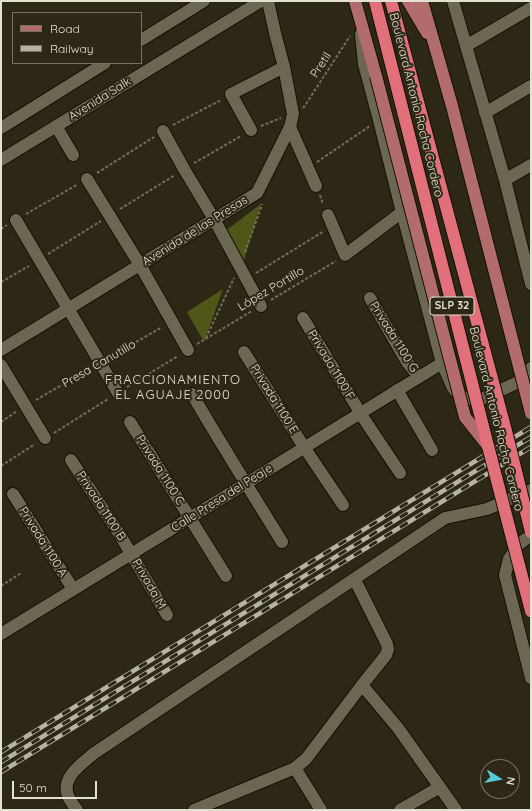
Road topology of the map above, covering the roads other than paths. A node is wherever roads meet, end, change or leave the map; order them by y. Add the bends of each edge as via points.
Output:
1 (204, 1) edge
2 (261, 1) edge
3 (268, 1) edge
4 (355, 1) edge
5 (375, 1) edge
6 (391, 1) edge
7 (408, 1) edge
8 (422, 1) edge
9 (453, 1) edge
10 (531, 8) edge
11 (360, 21) junction
12 (142, 39) edge
13 (434, 44) junction
14 (466, 46) junction
15 (103, 64) edge
16 (284, 67) junction
17 (531, 86) edge
18 (486, 112) junction
19 (56, 126) junction
20 (290, 126) junction
21 (1, 128) edge
22 (252, 130) dead end
23 (163, 131) dead end
24 (72, 155) dead end
25 (1, 160) edge
26 (531, 165) edge
27 (87, 179) road end
28 (505, 180) junction
29 (316, 186) road end
30 (402, 212) junction
31 (328, 215) road end
32 (214, 219) junction
33 (16, 220) road end
34 (528, 256) edge
35 (140, 265) junction
36 (531, 284) edge
37 (370, 298) dead end
38 (261, 306) road end
39 (68, 309) junction
40 (303, 318) dead end
41 (1, 350) edge
42 (188, 350) road end
43 (244, 352) dead end
44 (442, 363) junction
45 (1, 364) edge
46 (530, 374) edge
47 (419, 377) junction
48 (397, 390) junction
49 (118, 393) road end
50 (192, 394) dead end
51 (360, 413) junction
52 (531, 413) edge
53 (130, 422) dead end
54 (45, 438) dead end
55 (488, 446) junction
56 (304, 447) junction
57 (432, 450) dead end
58 (71, 460) dead end
59 (400, 472) dead end
60 (246, 483) junction
61 (531, 490) edge
62 (13, 494) dead end
63 (343, 505) dead end
64 (190, 518) junction
65 (531, 534) edge
66 (282, 542) dead end
67 (132, 554) junction
68 (226, 576) dead end
69 (355, 580) junction
70 (73, 589) junction
71 (531, 611) edge
72 (167, 615) dead end
73 (1, 634) edge
74 (531, 678) edge
75 (362, 685) junction
76 (295, 768) junction
77 (440, 787) junction
78 (77, 810) edge
79 (194, 810) edge
80 (321, 810) edge
81 (400, 810) edge
82 (456, 810) edge

1 - 12 street
2 - 19 street, Avenida Salk
3 - 16 street, Avenida de las Presas
4 - 11 main road
5 - 55 highway, Boulevard Antonio Rocha Cordero / SLP 32, bridge
6 - 65 highway, Boulevard Antonio Rocha Cordero / SLP 32, bridge via 505,426
7 - 13 main road
8 - 13 main road
9 - 14 street
10 - 14 street
11 - 30 street via 364,64
11 - 55 main road, bridge via 465,417
13 - 52 main road, bridge
14 - 18 street
15 - 21 street
16 - 20 street, Avenida de las Presas via 293,114
16 - 22 street via 231,94
17 - 18 street
18 - 28 street
19 - 24 street
19 - 25 street, Avenida Salk
20 - 29 street
20 - 32 street, Avenida de las Presas via 257,193
23 - 32 street
26 - 28 street
27 - 35 street
28 - 34 street
30 - 31 street via 345,255
30 - 44 street
32 - 35 street, Avenida de las Presas
32 - 38 street
33 - 39 street
34 - 36 street
35 - 39 street, Avenida de las Presas
35 - 42 street
37 - 47 street, Privada 1100 G via 407,362
39 - 41 street, Avenida de las Presas
39 - 49 street
40 - 51 street, Privada 1100 F
43 - 56 street, Privada 1100 E
44 - 46 street via 456,392 471,399 484,398
44 - 47 street, Calle Presa del Peaje
45 - 54 street
47 - 48 street, Calle Presa del Peaje
48 - 51 street, Calle Presa del Peaje
48 - 57 street
50 - 60 street
51 - 56 street, Calle Presa del Peaje
51 - 59 street, Privada 1100 F
53 - 64 street, Privada 1100 C
55 - 71 highway, Boulevard Antonio Rocha Cordero / SLP 32, bridge
56 - 60 street, Calle Presa del Peaje
56 - 63 street, Privada 1100 E
58 - 67 street, Privada 1100 B
60 - 64 street, Calle Presa del Peaje
60 - 66 street
61 - 69 street via 487,509 445,518
62 - 70 street, Privada 1100 A
64 - 67 street, Calle Presa del Peaje
64 - 68 street
65 - 74 street via 518,545 509,559 505,575
67 - 70 street, Calle Presa del Peaje
67 - 72 street, Privada M
69 - 75 street via 388,649
69 - 78 street via 93,754 71,774 66,787 68,797
70 - 73 street, Calle Presa del Peaje
75 - 76 street via 306,759
75 - 77 street via 398,728
76 - 79 street
76 - 80 street
77 - 81 street
77 - 82 street

